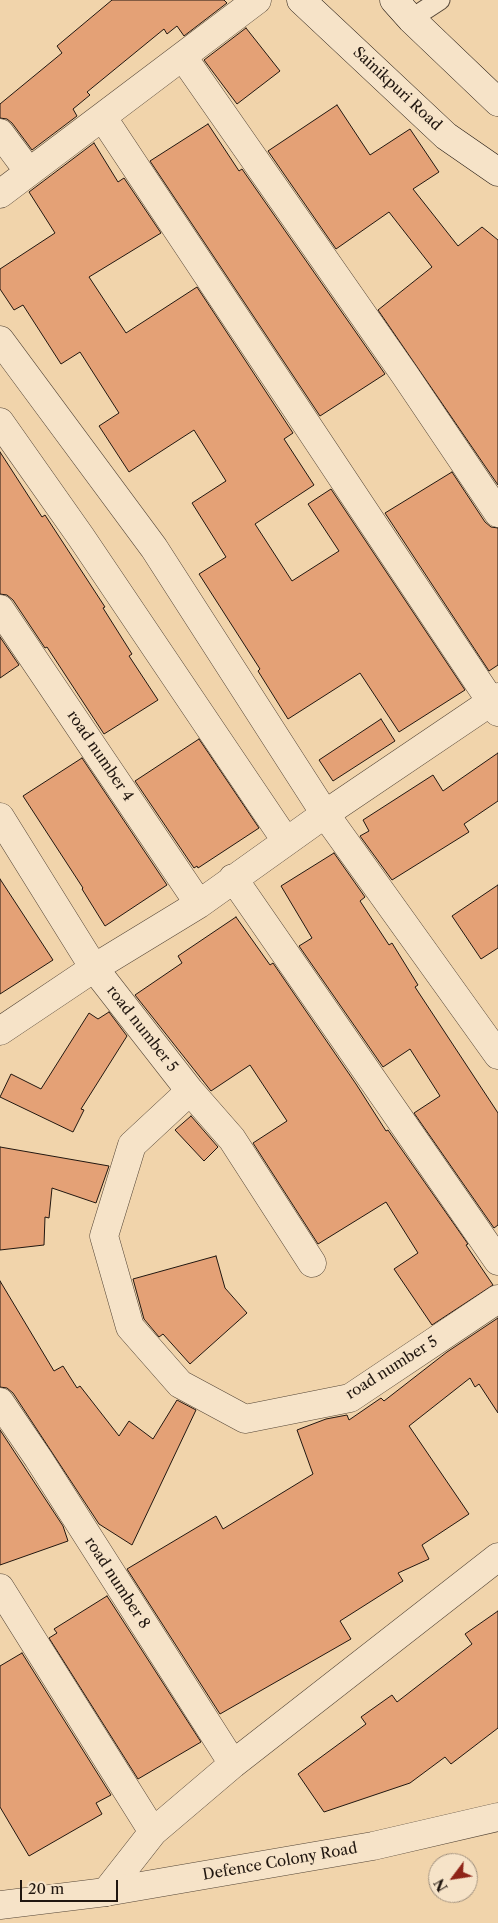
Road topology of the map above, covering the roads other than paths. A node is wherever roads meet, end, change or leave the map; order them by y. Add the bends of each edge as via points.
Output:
1 (257, 0) edge
2 (301, 0) edge
3 (440, 0) edge
4 (403, 10) edge
5 (183, 57) junction
6 (498, 102) edge
7 (102, 118) junction
8 (0, 133) edge
9 (29, 172) junction
10 (498, 172) edge
11 (0, 194) edge
12 (0, 340) edge
13 (0, 422) edge
14 (498, 513) edge
15 (0, 609) edge
16 (496, 704) edge
17 (325, 814) junction
18 (0, 817) edge
19 (286, 841) junction
20 (233, 878) junction
21 (199, 904) junction
22 (94, 968) junction
23 (0, 1031) edge
24 (498, 1056) edge
25 (190, 1090) junction
26 (498, 1261) edge
27 (312, 1263) dead end
28 (498, 1299) edge
29 (0, 1402) edge
30 (498, 1557) edge
31 (0, 1588) edge
32 (233, 1764) junction
33 (498, 1817) edge
34 (153, 1832) junction
35 (106, 1892) junction
36 (0, 1905) edge

1 - 5 street
2 - 10 street, Sainikpuri Road via 446,136
3 - 4 lane
4 - 6 street
5 - 7 street
5 - 14 street
7 - 9 street
7 - 16 street
8 - 9 street
9 - 11 street
12 - 17 street via 154,548
13 - 19 street via 82,537
15 - 21 street, road number 4
16 - 17 street
17 - 19 street
17 - 24 street
18 - 22 street, road number 5
19 - 20 street
20 - 21 street
20 - 26 street
21 - 22 street
22 - 23 street
22 - 25 street, road number 5
25 - 27 street, road number 5 via 232,1139
25 - 28 street, road number 5 via 132,1145 104,1236 130,1327 180,1384 246,1419 350,1398
29 - 32 street, road number 8
30 - 32 street
31 - 34 street
32 - 34 street
33 - 35 street, Defence Colony Road via 373,1846
34 - 35 street
35 - 36 street, Defence Colony Road

